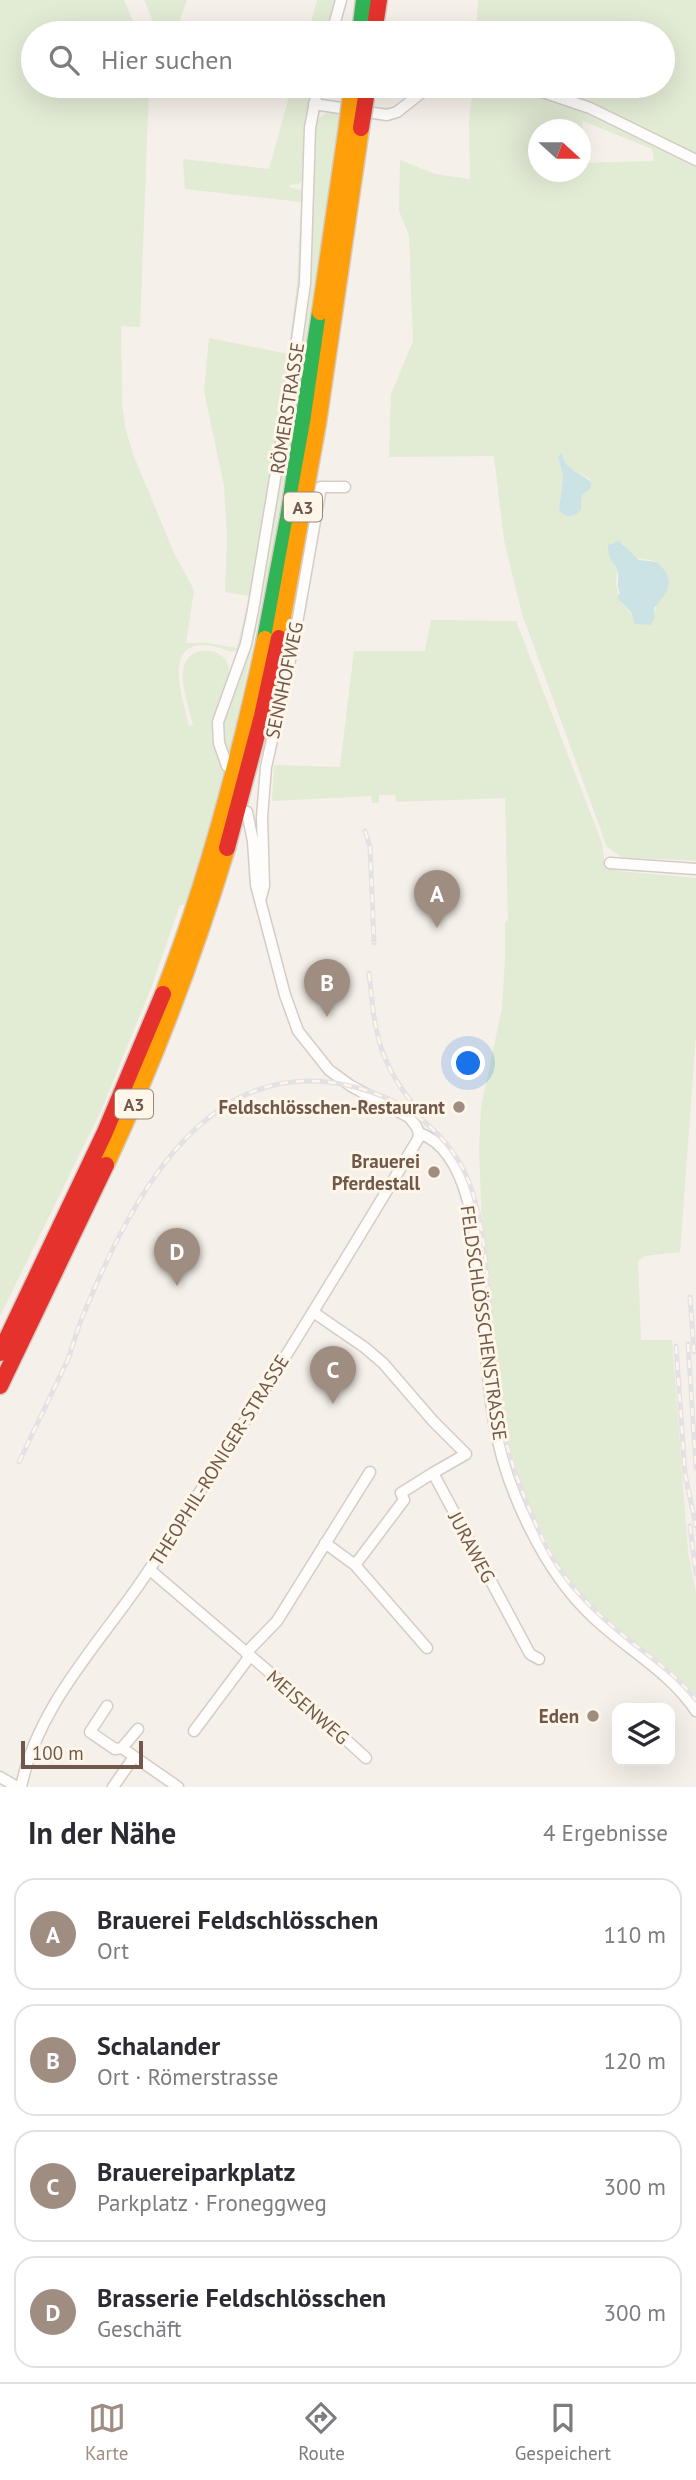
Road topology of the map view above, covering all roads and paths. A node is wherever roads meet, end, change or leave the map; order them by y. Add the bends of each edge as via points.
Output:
1 (341, 0) edge
2 (364, 0) edge
3 (379, 0) edge
4 (335, 21) edge
5 (361, 21) edge
6 (376, 21) edge
7 (315, 98) edge
8 (358, 98) edge
9 (415, 98) edge
10 (560, 98) edge
11 (314, 104) junction
12 (354, 127) junction
13 (696, 160) edge
14 (345, 487) dead end
15 (227, 766) dead end
16 (247, 812) dead end
17 (610, 863) dead end
18 (696, 869) edge
19 (261, 897) junction
20 (419, 1133) junction
21 (313, 1312) junction
22 (0, 1353) edge
23 (0, 1386) edge
24 (370, 1472) dead end
25 (433, 1472) junction
26 (325, 1543) junction
27 (355, 1565) junction
28 (149, 1570) junction
29 (427, 1648) dead end
30 (248, 1654) junction
31 (535, 1657) dead end
32 (107, 1706) dead end
33 (696, 1710) edge
34 (138, 1729) dead end
35 (194, 1731) dead end
36 (122, 1748) junction
37 (134, 1757) junction
38 (366, 1758) dead end
39 (0, 1766) edge
40 (1, 1778) edge
41 (19, 1787) edge
42 (113, 1787) edge
43 (178, 1787) edge

1 - 4 street
2 - 5 highway
3 - 6 highway
7 - 11 street, RÖMERSTRASSE
8 - 12 highway, A3, bridge
9 - 11 street via 387,115
10 - 13 street
11 - 15 street, RÖMERSTRASSE via 305,282 292,383 246,644 218,722
12 - 22 highway, A3 via 280,557 226,804 196,902 142,1048
12 - 23 highway, A3 via 329,344 287,601 239,810 194,951 150,1066
14 - 19 street, SENNHOFWEG via 321,486 266,767
16 - 19 street
17 - 18 street
19 - 20 street via 298,1031 328,1070 409,1117
20 - 21 street, THEOPHIL-RONIGER-STRASSE
20 - 33 street, FELDSCHLÖSSCHENSTRASSE via 443,1149 471,1210 494,1423 510,1482 533,1532 556,1576 592,1617 657,1668
21 - 25 street via 383,1363 467,1454
21 - 28 street, THEOPHIL-RONIGER-STRASSE
24 - 26 street
25 - 27 street via 401,1493 404,1500
25 - 31 street, JURAWEG
26 - 27 street
26 - 30 street via 277,1622
27 - 29 street
28 - 30 street, MEISENWEG
28 - 41 street, THEOPHIL-RONIGER-STRASSE via 58,1699 32,1748
30 - 35 street, MEISENWEG
30 - 38 street, MEISENWEG
32 - 36 street via 90,1732 115,1749
34 - 36 street
36 - 37 street
37 - 42 street
37 - 43 street
39 - 40 street
40 - 41 street

